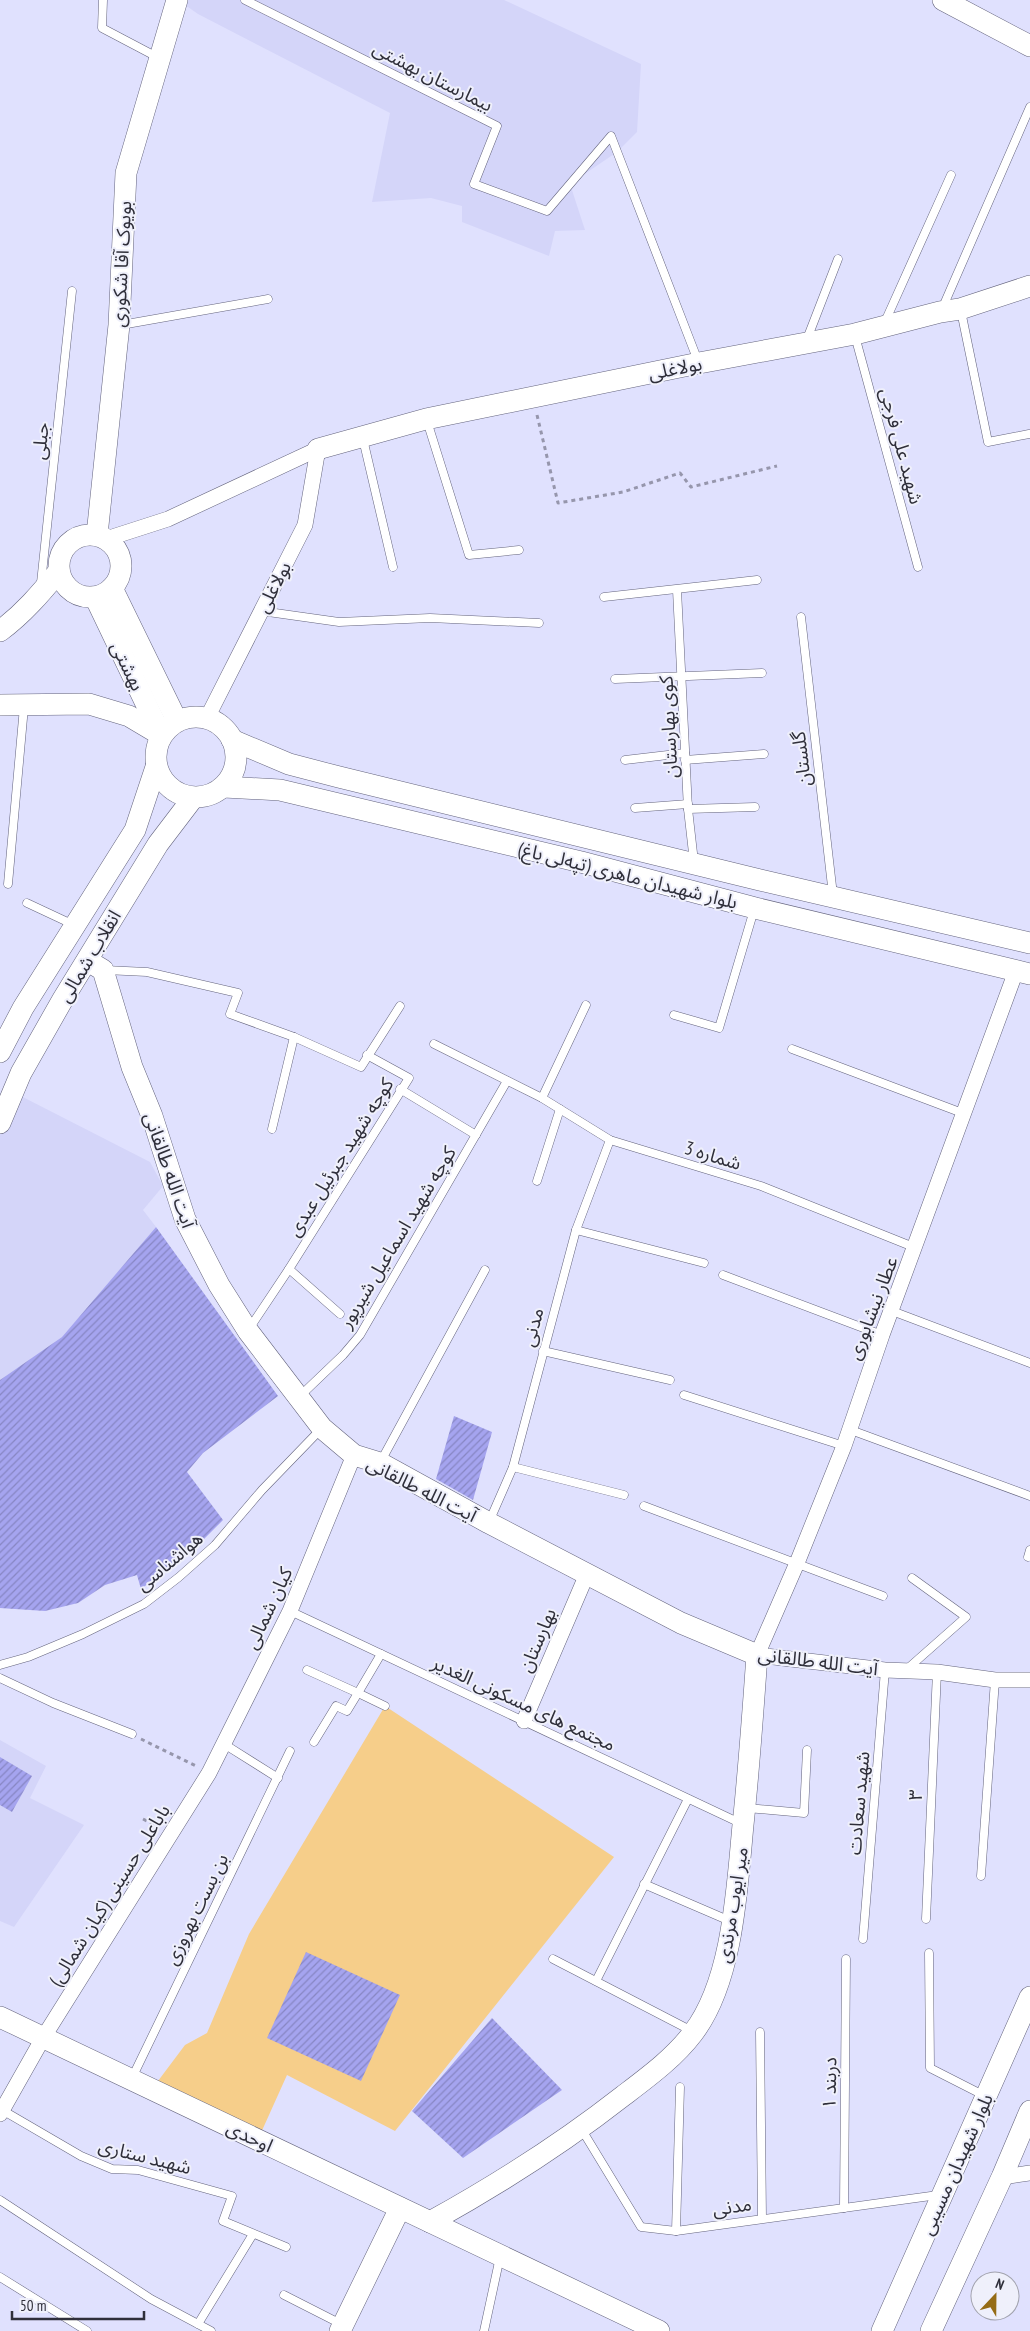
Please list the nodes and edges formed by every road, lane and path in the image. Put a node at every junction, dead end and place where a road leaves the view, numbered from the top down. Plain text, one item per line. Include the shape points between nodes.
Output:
1 (103, 0) edge
2 (177, 0) edge
3 (245, 0) edge
4 (943, 0) edge
5 (1030, 46) edge
6 (161, 59) junction
7 (1030, 107) edge
8 (951, 175) dead end
9 (838, 259) dead end
10 (1030, 286) edge
11 (72, 291) dead end
12 (268, 298) dead end
13 (950, 311) junction
14 (119, 325) junction
15 (882, 328) junction
16 (855, 334) junction
17 (805, 343) junction
18 (699, 363) junction
19 (533, 397) junction
20 (426, 419) junction
21 (1029, 434) dead end
22 (363, 437) junction
23 (318, 449) junction
24 (777, 466) dead end
25 (102, 537) junction
26 (519, 550) dead end
27 (394, 566) dead end
28 (918, 567) dead end
29 (59, 571) junction
30 (756, 580) dead end
31 (677, 590) junction
32 (104, 593) junction
33 (40, 595) junction
34 (604, 598) dead end
35 (261, 611) junction
36 (801, 617) dead end
37 (539, 623) dead end
38 (0, 631) edge
39 (762, 674) dead end
40 (681, 676) junction
41 (616, 679) dead end
42 (24, 704) junction
43 (0, 705) edge
44 (207, 718) junction
45 (177, 721) junction
46 (161, 735) junction
47 (232, 740) junction
48 (764, 754) dead end
49 (685, 756) junction
50 (625, 760) dead end
51 (156, 767) junction
52 (224, 787) junction
53 (193, 798) junction
54 (688, 807) junction
55 (755, 807) dead end
56 (635, 808) dead end
57 (694, 863) junction
58 (8, 884) dead end
59 (834, 897) junction
60 (27, 903) dead end
61 (755, 908) junction
62 (76, 926) junction
63 (1030, 943) edge
64 (95, 966) junction
65 (1023, 973) edge
66 (586, 1005) dead end
67 (400, 1006) dead end
68 (674, 1015) dead end
69 (294, 1037) junction
70 (434, 1044) dead end
71 (792, 1049) dead end
72 (0, 1052) edge
73 (367, 1055) junction
74 (507, 1081) junction
75 (400, 1089) junction
76 (542, 1098) junction
77 (560, 1110) junction
78 (965, 1114) junction
79 (0, 1123) edge
80 (272, 1129) dead end
81 (476, 1134) junction
82 (610, 1140) junction
83 (536, 1180) dead end
84 (576, 1230) junction
85 (916, 1248) junction
86 (704, 1263) dead end
87 (289, 1269) junction
88 (485, 1270) dead end
89 (722, 1275) dead end
90 (892, 1311) junction
91 (340, 1314) dead end
92 (248, 1331) junction
93 (882, 1335) junction
94 (543, 1352) junction
95 (1030, 1363) edge
96 (670, 1380) dead end
97 (684, 1395) dead end
98 (300, 1397) junction
99 (322, 1428) junction
100 (848, 1429) junction
101 (844, 1446) junction
102 (354, 1455) junction
103 (380, 1463) junction
104 (512, 1468) junction
105 (624, 1495) dead end
106 (1030, 1496) edge
107 (644, 1506) dead end
108 (489, 1523) junction
109 (797, 1564) junction
110 (587, 1574) junction
111 (912, 1578) dead end
112 (883, 1596) dead end
113 (290, 1611) junction
114 (381, 1654) junction
115 (757, 1655) junction
116 (0, 1665) edge
117 (308, 1670) dead end
118 (885, 1670) junction
119 (906, 1670) junction
120 (937, 1672) junction
121 (0, 1678) edge
122 (995, 1680) junction
123 (1030, 1680) edge
124 (358, 1693) junction
125 (385, 1706) dead end
126 (524, 1721) junction
127 (132, 1734) joint
128 (314, 1742) dead end
129 (224, 1744) junction
130 (807, 1750) dead end
131 (290, 1751) dead end
132 (209, 1773) junction
133 (278, 1778) junction
134 (688, 1799) junction
135 (744, 1816) junction
136 (981, 1876) dead end
137 (644, 1884) junction
138 (926, 1919) dead end
139 (732, 1922) junction
140 (863, 1939) dead end
141 (929, 1953) dead end
142 (553, 1959) dead end
143 (846, 1959) dead end
144 (596, 1981) junction
145 (1030, 1997) edge
146 (0, 2017) edge
147 (694, 2032) junction
148 (760, 2032) dead end
149 (43, 2038) junction
150 (131, 2080) junction
151 (680, 2087) dead end
152 (986, 2097) junction
153 (1030, 2111) edge
154 (1, 2112) edge
155 (581, 2128) junction
156 (1030, 2173) edge
157 (1002, 2177) junction
158 (942, 2195) junction
159 (0, 2200) edge
160 (400, 2208) junction
161 (844, 2208) junction
162 (762, 2218) junction
163 (430, 2222) junction
164 (676, 2231) junction
165 (253, 2234) junction
166 (286, 2247) dead end
167 (500, 2255) junction
168 (0, 2277) edge
169 (284, 2294) dead end
170 (198, 2324) junction
171 (341, 2328) edge
172 (87, 2331) edge
173 (211, 2331) edge
174 (484, 2331) edge
175 (659, 2331) edge
176 (882, 2331) edge
177 (931, 2331) edge

1 - 6 lane via 102,28
2 - 6 street, بویوک آقا شکوری
3 - 18 lane, بیمارستان بهشتی via 497,126 474,184 483,188 547,211 611,136
4 - 5 street
6 - 14 street, بویوک آقا شکوری via 126,173
7 - 13 lane
8 - 15 lane
9 - 17 lane
10 - 13 street, بولاغلی
11 - 33 lane, جبلی
12 - 14 lane
13 - 15 street, بولاغلی
13 - 21 lane via 988,442
14 - 25 street, بویوک آقا شکوری
15 - 16 street, بولاغلی
16 - 17 street, بولاغلی
16 - 28 lane, شهید علی فرجی
17 - 18 street, بولاغلی
18 - 19 street, بولاغلی
19 - 20 street, بولاغلی
19 - 24 path via 558,503 623,492 680,473 691,487
20 - 22 street, بولاغلی
20 - 26 lane via 469,555
22 - 23 street, بولاغلی
22 - 27 lane
23 - 25 street, بولاغلی via 168,519
23 - 35 street, بولاغلی via 305,525
25 - 29 street via 82,536 68,543 62,551
25 - 32 street via 119,553 122,562 121,572
29 - 32 street via 68,588 76,594
29 - 33 street
30 - 31 lane
31 - 34 lane
31 - 40 lane, کوی بهارستان
32 - 45 street, بهشتی
32 - 46 street, بهشتی
33 - 38 street
35 - 37 lane via 339,622 430,618
35 - 44 street, بولاغلی
36 - 59 lane, گلستان
39 - 40 lane
40 - 41 lane
40 - 49 lane, کوی بهارستان
42 - 43 street
42 - 46 street via 89,704 129,716
42 - 58 lane
44 - 45 street
44 - 47 street via 217,723
45 - 46 street
46 - 51 street via 155,751
47 - 52 street via 236,765
47 - 57 street, بلوار شهیدان ماهری (تپه‌لی باغ) via 289,764
48 - 49 lane
49 - 50 lane
49 - 54 lane, کوی بهارستان
51 - 53 street via 169,788
51 - 62 street, انقلاب شمالی via 135,830
52 - 53 street via 210,795
52 - 61 street, بلوار شهیدان ماهری (تپه‌لی باغ) via 280,790 581,862
53 - 64 street, انقلاب شمالی via 158,844 117,910
54 - 55 lane
54 - 56 lane
54 - 57 lane, کوی بهارستان
57 - 59 street, بلوار شهیدان ماهری (تپه‌لی باغ)
59 - 63 street, بلوار شهیدان ماهری (تپه‌لی باغ)
60 - 62 lane
61 - 65 street, بلوار شهیدان ماهری (تپه‌لی باغ)
61 - 68 lane via 720,1028
62 - 72 street, انقلاب شمالی via 23,1008
64 - 69 lane, کوچه شهید جبرئیل عبدی via 147,972 238,993 230,1014
64 - 79 street, انقلاب شمالی via 63,999 21,1073
64 - 92 street, آیت الله طالقانی via 152,1116 185,1219 219,1285
65 - 78 street, عطار نیشابوری
66 - 76 lane
67 - 73 lane
69 - 73 lane, کوچه شهید جبرئیل عبدی via 361,1067
69 - 80 lane
70 - 74 lane, شماره 3
71 - 78 lane
73 - 75 lane, کوچه شهید جبرئیل عبدی via 409,1078
74 - 76 lane, شماره 3
74 - 81 lane, کوچه شهید اسماعیل شیرپور
75 - 81 lane
75 - 87 lane, کوچه شهید جبرئیل عبدی
76 - 77 lane, شماره 3
77 - 82 lane, شماره 3
77 - 83 lane
78 - 85 street, عطار نیشابوری
81 - 98 lane, کوچه شهید اسماعیل شیرپور via 360,1335
82 - 84 lane, مدنی
82 - 85 lane, شماره 3 via 760,1186
84 - 86 lane
84 - 94 lane, مدنی
85 - 90 street, عطار نیشابوری
87 - 91 lane
87 - 92 lane, کوچه شهید جبرئیل عبدی
88 - 103 lane
89 - 93 lane
90 - 93 street, عطار نیشابوری
90 - 95 lane
92 - 98 street, آیت الله طالقانی
93 - 100 street, عطار نیشابوری
94 - 96 lane
94 - 104 lane, مدنی
97 - 101 lane
98 - 99 street, آیت الله طالقانی
99 - 102 street, آیت الله طالقانی
99 - 116 lane, هواشناسی via 215,1544 179,1578 144,1604 83,1634
100 - 101 street, عطار نیشابوری
100 - 106 lane
101 - 109 street, عطار نیشابوری
102 - 103 street, آیت الله طالقانی
102 - 113 street, کیان شمالی
103 - 108 street, آیت الله طالقانی
104 - 105 lane
104 - 108 lane, مدنی
107 - 109 lane
108 - 110 street, آیت الله طالقانی
109 - 112 lane
109 - 115 street, عطار نیشابوری
110 - 115 street, آیت الله طالقانی via 681,1623
110 - 126 street, بهارستان
111 - 119 lane via 966,1617
113 - 114 lane, مجتمع های مسکونی الغدیر
113 - 129 street, کیان شمالی
114 - 124 lane
114 - 126 lane, مجتمع های مسکونی الغدیر
115 - 118 street, آیت الله طالقانی
115 - 135 street, میر ایوب مرندی
117 - 124 lane
118 - 119 street, آیت الله طالقانی
118 - 140 lane, شهید سعادت
119 - 120 street, آیت الله طالقانی
120 - 122 street, آیت الله طالقانی
120 - 138 lane, ۳
121 - 127 lane
122 - 123 street, آیت الله طالقانی
122 - 136 lane
124 - 125 lane
124 - 128 lane via 347,1711 336,1706
126 - 134 lane, مجتمع های مسکونی الغدیر
127 - 132 path
129 - 132 street, کیان شمالی
129 - 133 lane
130 - 135 lane via 804,1813
131 - 133 lane, بن بست بهروزی
132 - 149 street, باباعلی حسینی (کیان شمالی)
133 - 150 lane, بن بست بهروزی
134 - 135 lane, مجتمع های مسکونی الغدیر
134 - 137 lane
135 - 139 street, میر ایوب مرندی
137 - 139 lane
137 - 144 lane
139 - 147 street, میر ایوب مرندی via 728,1951 716,1991
141 - 152 lane via 930,2068
142 - 144 lane
143 - 161 lane, دربند ۱
144 - 147 lane
145 - 152 street, بلوار شهیدان مسیبی
146 - 149 street, اوحدی
147 - 155 street, میر ایوب مرندی via 663,2065
148 - 162 lane
149 - 150 street, اوحدی
149 - 154 street, باباعلی حسینی (کیان شمالی)
150 - 160 street, اوحدی
151 - 164 lane
152 - 158 street, بلوار شهیدان مسیبی
153 - 157 street
154 - 165 lane, شهید ستاری via 81,2156 112,2169 138,2170 232,2196 223,2221
155 - 163 street, میر ایوب مرندی via 464,2204
155 - 164 lane, مدنی via 641,2227
156 - 157 street
157 - 177 street
158 - 161 lane, مدنی
158 - 176 street, بلوار شهیدان مسیبی
159 - 170 lane via 150,2300
160 - 163 street, اوحدی
160 - 171 street
161 - 162 lane, مدنی
162 - 164 lane, مدنی
163 - 167 street, اوحدی
165 - 166 lane
165 - 170 lane
167 - 174 lane
167 - 175 street, اوحدی
168 - 172 lane
169 - 171 lane
170 - 173 lane

